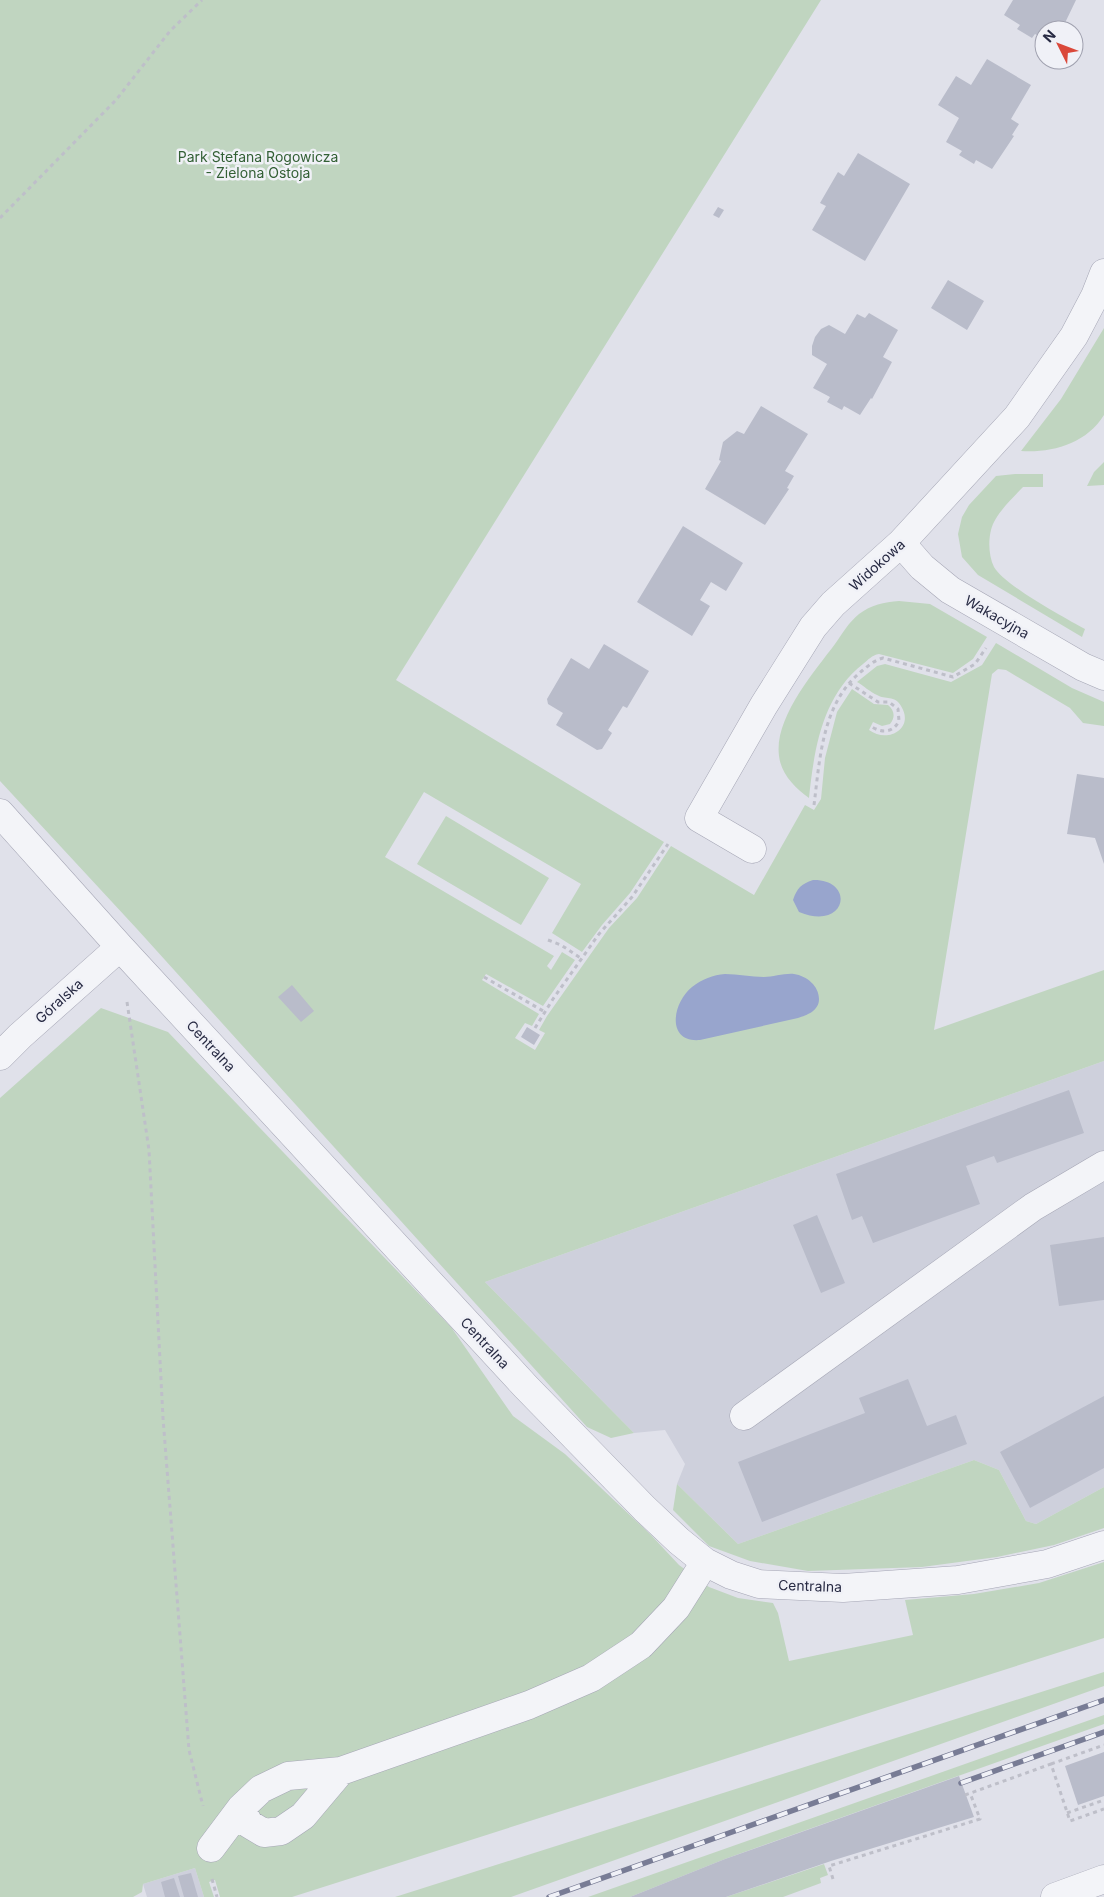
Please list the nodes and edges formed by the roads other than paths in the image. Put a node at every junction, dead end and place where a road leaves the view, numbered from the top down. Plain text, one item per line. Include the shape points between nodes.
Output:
1 (1104, 273) edge
2 (901, 544) junction
3 (1104, 676) edge
4 (0, 813) edge
5 (752, 849) dead end
6 (120, 947) junction
7 (0, 1056) edge
8 (1104, 1165) edge
9 (744, 1416) dead end
10 (1104, 1545) edge
11 (705, 1562) junction
12 (341, 1771) junction
13 (241, 1808) junction
14 (210, 1848) road end
15 (1104, 1879) edge
16 (1055, 1897) edge

1 - 2 street, Widokowa via 1074,336 1017,417
2 - 3 street, Wakacyjna via 950,590
2 - 5 street, Widokowa via 833,604 813,628 699,818
4 - 6 street, Centralna
6 - 7 street, Góralska
6 - 11 street, Centralna via 526,1387 645,1509
8 - 9 street via 1033,1207
10 - 11 street, Centralna via 1047,1564 958,1580 843,1588 760,1584 731,1576
11 - 12 street via 676,1608 641,1645 590,1678 529,1705
12 - 13 street via 288,1776 261,1789
12 - 13 street via 304,1816 281,1831 264,1833 249,1824
13 - 14 street
15 - 16 street

